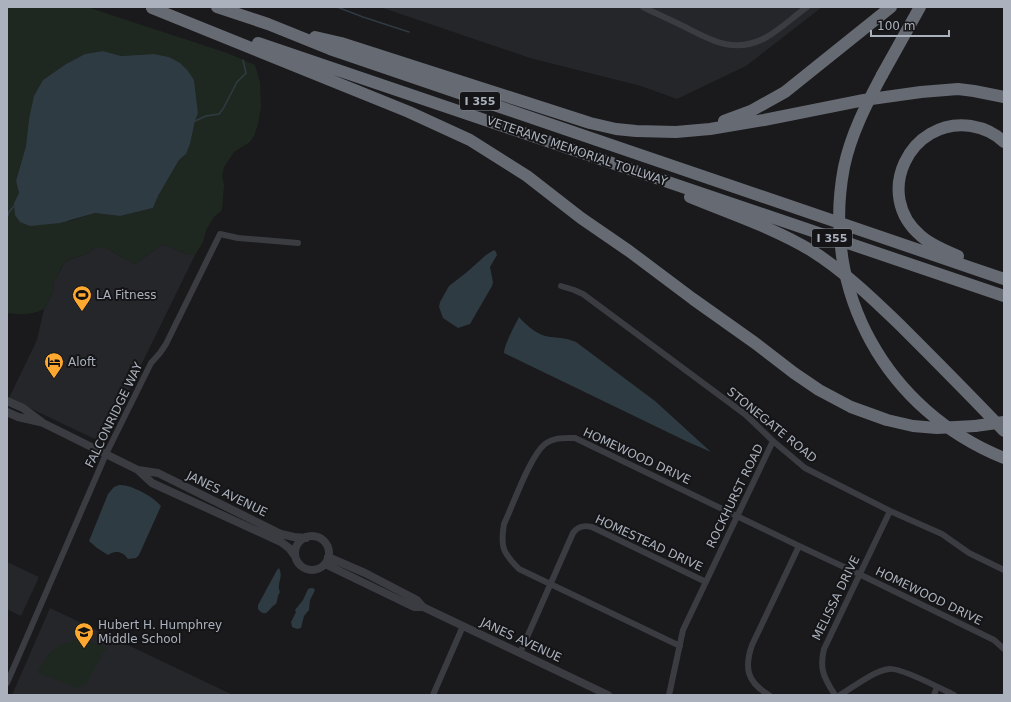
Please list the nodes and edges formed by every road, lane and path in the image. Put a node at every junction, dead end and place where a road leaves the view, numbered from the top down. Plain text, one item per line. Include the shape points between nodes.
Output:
1 (151, 7) edge
2 (217, 7) edge
3 (643, 7) edge
4 (807, 7) edge
5 (891, 7) edge
6 (920, 7) edge
7 (268, 24) junction
8 (1004, 97) edge
9 (676, 132) junction
10 (1004, 142) edge
11 (660, 179) junction
12 (298, 243) dead end
13 (1004, 275) edge
14 (1004, 279) edge
15 (561, 286) dead end
16 (1004, 296) edge
17 (945, 369) junction
18 (7, 401) edge
19 (7, 412) edge
20 (1004, 421) edge
21 (44, 423) junction
22 (1004, 431) edge
23 (773, 441) junction
24 (106, 454) junction
25 (1004, 458) edge
26 (138, 470) junction
27 (890, 511) junction
28 (737, 516) junction
29 (306, 538) junction
30 (799, 546) junction
31 (295, 556) junction
32 (327, 561) junction
33 (1004, 570) edge
34 (859, 574) junction
35 (706, 582) junction
36 (551, 584) junction
37 (463, 626) junction
38 (680, 646) junction
39 (1004, 649) edge
40 (520, 653) junction
41 (7, 683) edge
42 (937, 687) junction
43 (433, 695) edge
44 (608, 695) edge
45 (669, 695) edge
46 (769, 695) edge
47 (835, 695) edge
48 (840, 695) edge
49 (934, 695) edge
50 (954, 695) edge

1 - 11 highway, VETERANS MEMORIAL TOLLWAY / I 355
1 - 20 highway, bridge via 409,112 470,140 527,176 794,373 851,407 913,426 975,426
2 - 7 highway, VETERANS MEMORIAL TOLLWAY / I 355
3 - 4 street via 708,39 721,44 736,45 754,43 765,38
5 - 9 highway via 774,99 733,118
6 - 25 highway, bridge via 865,108 847,155 840,200 842,258 858,316 873,345 904,388 923,407 959,435
7 - 9 highway via 341,44 590,123 616,129
7 - 14 highway, VETERANS MEMORIAL TOLLWAY / I 355 via 330,50
8 - 9 highway via 958,89 921,92 864,100 741,124
10 - 13 highway via 986,130 969,126 952,126 930,134 906,157 898,190 905,216 920,236 953,254
11 - 16 highway, VETERANS MEMORIAL TOLLWAY / I 355
11 - 17 highway via 679,193 782,235 814,252 833,265 881,307
12 - 24 street, FALCONRIDGE WAY via 220,234 166,344 151,363
15 - 23 street, STONEGATE ROAD via 583,294 746,415
17 - 20 highway
17 - 22 highway
18 - 21 street, JANES AVENUE via 23,408
19 - 21 street, JANES AVENUE
21 - 24 street, JANES AVENUE
23 - 27 street, STONEGATE ROAD via 805,468
23 - 28 street, ROCKHURST ROAD
24 - 26 street, JANES AVENUE
24 - 41 street, FALCONRIDGE WAY
26 - 29 street, JANES AVENUE via 158,472 281,534
26 - 31 street, JANES AVENUE via 152,483 281,542
27 - 33 street, STONEGATE ROAD via 942,534 969,553
27 - 34 street, MELISSA DRIVE
28 - 30 street, HOMEWOOD DRIVE
28 - 35 street, ROCKHURST ROAD
28 - 36 street, HOMEWOOD DRIVE via 575,438 557,438 546,443 535,455 504,524 502,536 507,557 519,569
29 - 31 street via 298,545
29 - 32 street, JANES AVENUE via 318,537 327,545
30 - 34 street, HOMEWOOD DRIVE
30 - 46 street via 747,658 748,672 752,680 758,688
31 - 32 street, JANES AVENUE via 300,565 309,570 320,568
32 - 37 street, JANES AVENUE via 414,607 423,607
34 - 39 street, HOMEWOOD DRIVE via 994,640
34 - 47 street, MELISSA DRIVE via 822,654 823,674
35 - 36 street, HOMESTEAD DRIVE via 586,526 578,527 573,533
35 - 38 street, ROCKHURST ROAD via 683,630
36 - 38 street, HOMEWOOD DRIVE
36 - 40 street, HOMESTEAD DRIVE
37 - 40 street, JANES AVENUE
37 - 43 street
38 - 45 street, ROCKHURST ROAD
40 - 44 street, JANES AVENUE
42 - 48 street via 890,668 880,671
42 - 49 street
42 - 50 street

